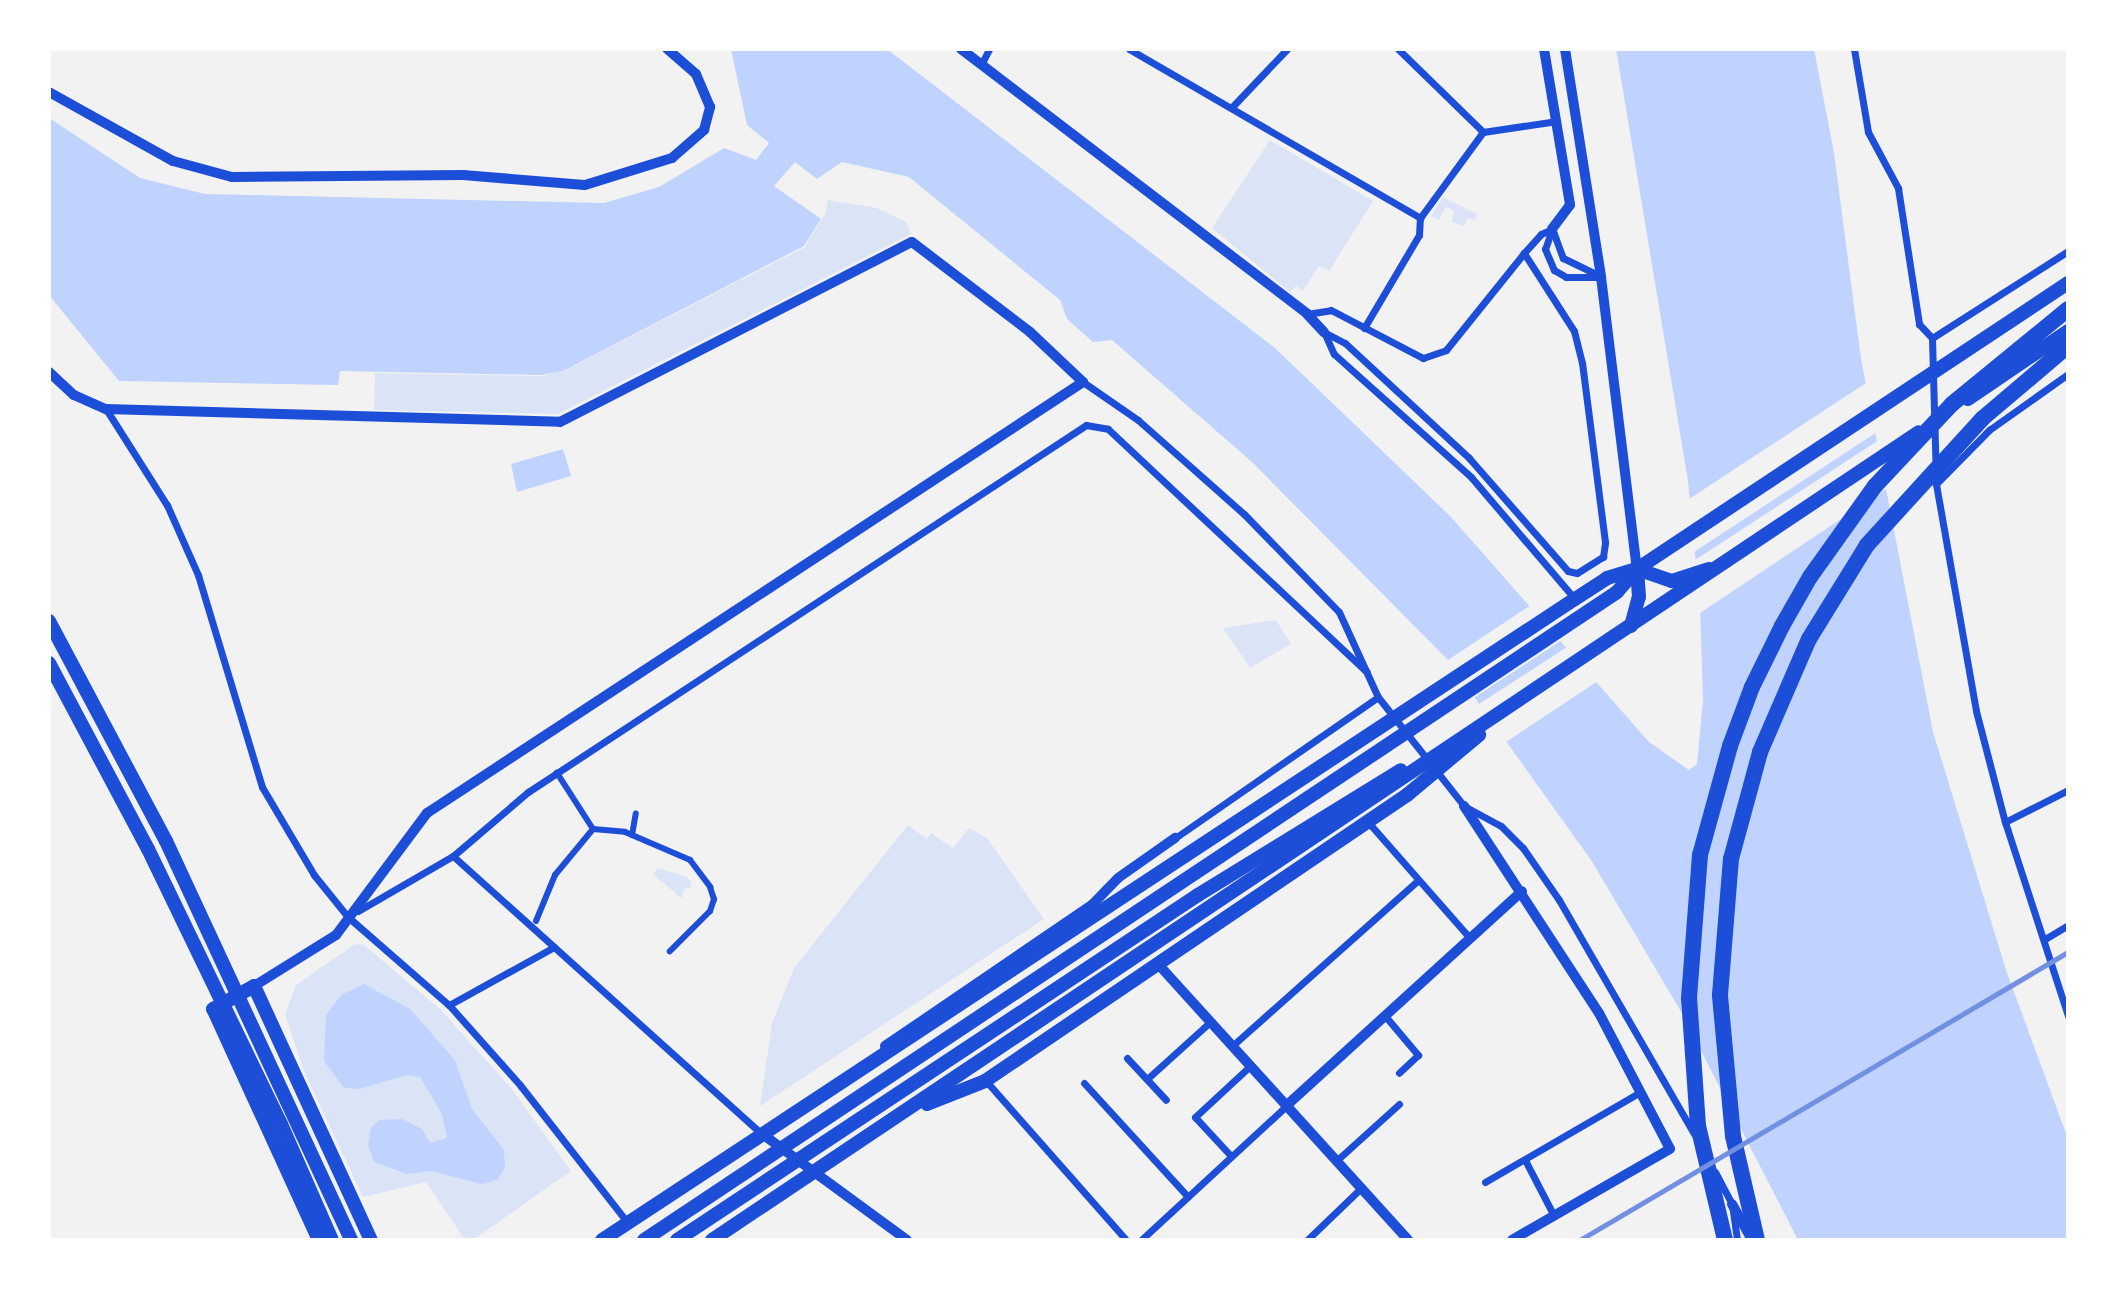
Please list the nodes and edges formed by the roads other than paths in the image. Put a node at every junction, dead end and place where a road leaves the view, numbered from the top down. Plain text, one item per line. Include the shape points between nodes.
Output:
1 (667, 49) edge
2 (961, 49) edge
3 (989, 49) edge
4 (1129, 49) edge
5 (1287, 49) edge
6 (1398, 49) edge
7 (1544, 49) edge
8 (1565, 49) edge
9 (1854, 49) edge
10 (981, 65) junction
11 (50, 94) edge
12 (1232, 107) junction
13 (1557, 121) junction
14 (1483, 132) junction
15 (1420, 218) junction
16 (1552, 229) junction
17 (2068, 251) edge
18 (1524, 253) junction
19 (1561, 275) junction
20 (1601, 277) junction
21 (2068, 283) edge
22 (1553, 293) junction
23 (2068, 309) edge
24 (1307, 314) junction
25 (1364, 328) junction
26 (2068, 331) edge
27 (1324, 332) junction
28 (1933, 338) junction
29 (2068, 341) edge
30 (2068, 346) edge
31 (2015, 367) junction
32 (49, 372) edge
33 (2068, 373) edge
34 (1083, 382) junction
35 (106, 409) junction
36 (1936, 484) junction
37 (1725, 564) junction
38 (1637, 569) junction
39 (1575, 599) junction
40 (49, 621) edge
41 (1630, 628) junction
42 (49, 663) edge
43 (1367, 672) junction
44 (1378, 697) junction
45 (1501, 715) junction
46 (1446, 748) junction
47 (557, 773) junction
48 (2068, 790) edge
49 (1464, 806) junction
50 (636, 813) dead end
51 (1368, 822) junction
52 (2005, 822) junction
53 (593, 829) junction
54 (632, 835) junction
55 (1175, 838) joint
56 (453, 856) junction
57 (1418, 880) junction
58 (1522, 891) junction
59 (348, 917) junction
60 (536, 921) dead end
61 (2068, 925) edge
62 (1470, 938) junction
63 (2045, 939) junction
64 (554, 947) junction
65 (670, 951) dead end
66 (1158, 964) junction
67 (254, 986) junction
68 (2065, 996) edge
69 (449, 1005) junction
70 (2068, 1016) edge
71 (1386, 1017) junction
72 (1210, 1022) junction
73 (1232, 1046) junction
74 (1127, 1058) dead end
75 (1250, 1066) junction
76 (1399, 1073) dead end
77 (1147, 1079) junction
78 (985, 1081) junction
79 (844, 1083) junction
80 (1084, 1083) dead end
81 (1640, 1093) junction
82 (1166, 1100) dead end
83 (1399, 1104) dead end
84 (1286, 1106) junction
85 (900, 1115) junction
86 (765, 1136) junction
87 (1231, 1156) junction
88 (1525, 1160) junction
89 (1336, 1161) junction
90 (816, 1171) junction
91 (1485, 1182) dead end
92 (1361, 1188) junction
93 (1188, 1197) junction
94 (1732, 1203) junction
95 (1554, 1216) junction
96 (628, 1223) junction
97 (319, 1240) edge
98 (331, 1240) edge
99 (351, 1240) edge
100 (371, 1240) edge
101 (602, 1240) edge
102 (644, 1240) edge
103 (677, 1240) edge
104 (712, 1240) edge
105 (907, 1240) edge
106 (1126, 1240) edge
107 (1141, 1240) edge
108 (1307, 1240) edge
109 (1408, 1240) edge
110 (1513, 1240) edge
111 (1725, 1240) edge
112 (1737, 1240) edge
113 (1752, 1240) edge
114 (1757, 1240) edge

1 - 11 street via 695,74 710,107 704,130 672,158 586,185 463,175 232,177 173,161
2 - 10 street
3 - 10 street
4 - 12 street
5 - 12 street
6 - 14 street
7 - 13 street
8 - 20 street
9 - 28 street via 1868,132 1898,188 1919,324
10 - 24 street
12 - 15 street
13 - 14 street
13 - 16 street via 1570,205
14 - 15 street
15 - 25 street via 1419,235
16 - 18 street
16 - 19 street via 1546,254
16 - 20 street via 1563,258
17 - 28 street
18 - 22 street
18 - 25 street via 1446,350 1423,358
19 - 20 street
19 - 22 street via 1554,280
20 - 38 street
21 - 38 main road
22 - 27 street via 1574,331 1582,363 1605,542 1602,557 1577,573 1568,571 1469,458 1345,342
23 - 111 highway via 1952,404 1875,486 1810,577 1752,687 1739,722 1700,855 1690,965 1698,1126
24 - 25 street via 1331,310
24 - 27 street
26 - 31 main road
27 - 39 street via 1334,354 1471,477
28 - 36 street
29 - 31 main road
30 - 114 highway via 1983,418 1867,545 1809,639 1760,752 1731,859 1720,995 1733,1136
31 - 37 main road
32 - 35 street via 75,395
33 - 36 street via 1989,430
34 - 35 street via 1030,332 912,242 560,422
34 - 43 street via 1138,420 1244,514 1339,612
34 - 59 street via 427,813
35 - 59 street via 167,505 198,575 262,787 314,875
36 - 52 street via 1976,711
37 - 38 main road via 1672,581
37 - 41 main road
38 - 39 main road via 1607,578
38 - 41 main road via 1639,597
38 - 102 main road via 1617,592
39 - 79 main road
40 - 99 main road via 166,841
41 - 45 main road
42 - 98 main road via 148,849 281,1124
43 - 44 street
43 - 47 street via 1108,429 1086,425
44 - 49 street
44 - 55 street
45 - 46 main road
45 - 51 main road via 1426,781
46 - 85 main road
46 - 103 main road via 1384,779 1198,895
47 - 53 street
47 - 56 street
48 - 52 street
49 - 58 street
49 - 94 street via 1500,826 1524,848 1559,900
50 - 54 street
51 - 57 street
51 - 66 main road
52 - 63 street
53 - 54 street
53 - 60 street via 555,875
54 - 65 street via 690,860 714,899 710,911
55 - 79 street via 1118,878 1092,905 881,1048
56 - 59 street
56 - 64 street
57 - 62 street
57 - 73 street
58 - 62 street
58 - 81 street via 1599,1013
59 - 67 street via 335,934
59 - 69 street
61 - 63 street
62 - 71 street
63 - 68 street
64 - 69 street
64 - 86 street
66 - 72 street
66 - 78 main road
67 - 97 main road via 213,1009
67 - 100 main road
68 - 70 street
69 - 96 street via 520,1084
71 - 76 street via 1418,1055
71 - 84 street
72 - 73 street
72 - 77 street
73 - 75 street
74 - 77 street
75 - 84 street
75 - 87 street via 1195,1117
77 - 82 street
78 - 85 main road
78 - 106 street
79 - 86 main road
80 - 93 street
81 - 88 street
81 - 95 street via 1670,1149
83 - 89 street
84 - 87 street
84 - 89 street
85 - 90 main road
86 - 90 street
86 - 96 main road
87 - 93 street
88 - 91 street
88 - 95 street
89 - 92 street
90 - 104 main road
90 - 105 street
92 - 108 street
92 - 109 street
93 - 107 street
94 - 112 street
94 - 113 street
95 - 110 street
96 - 101 main road

